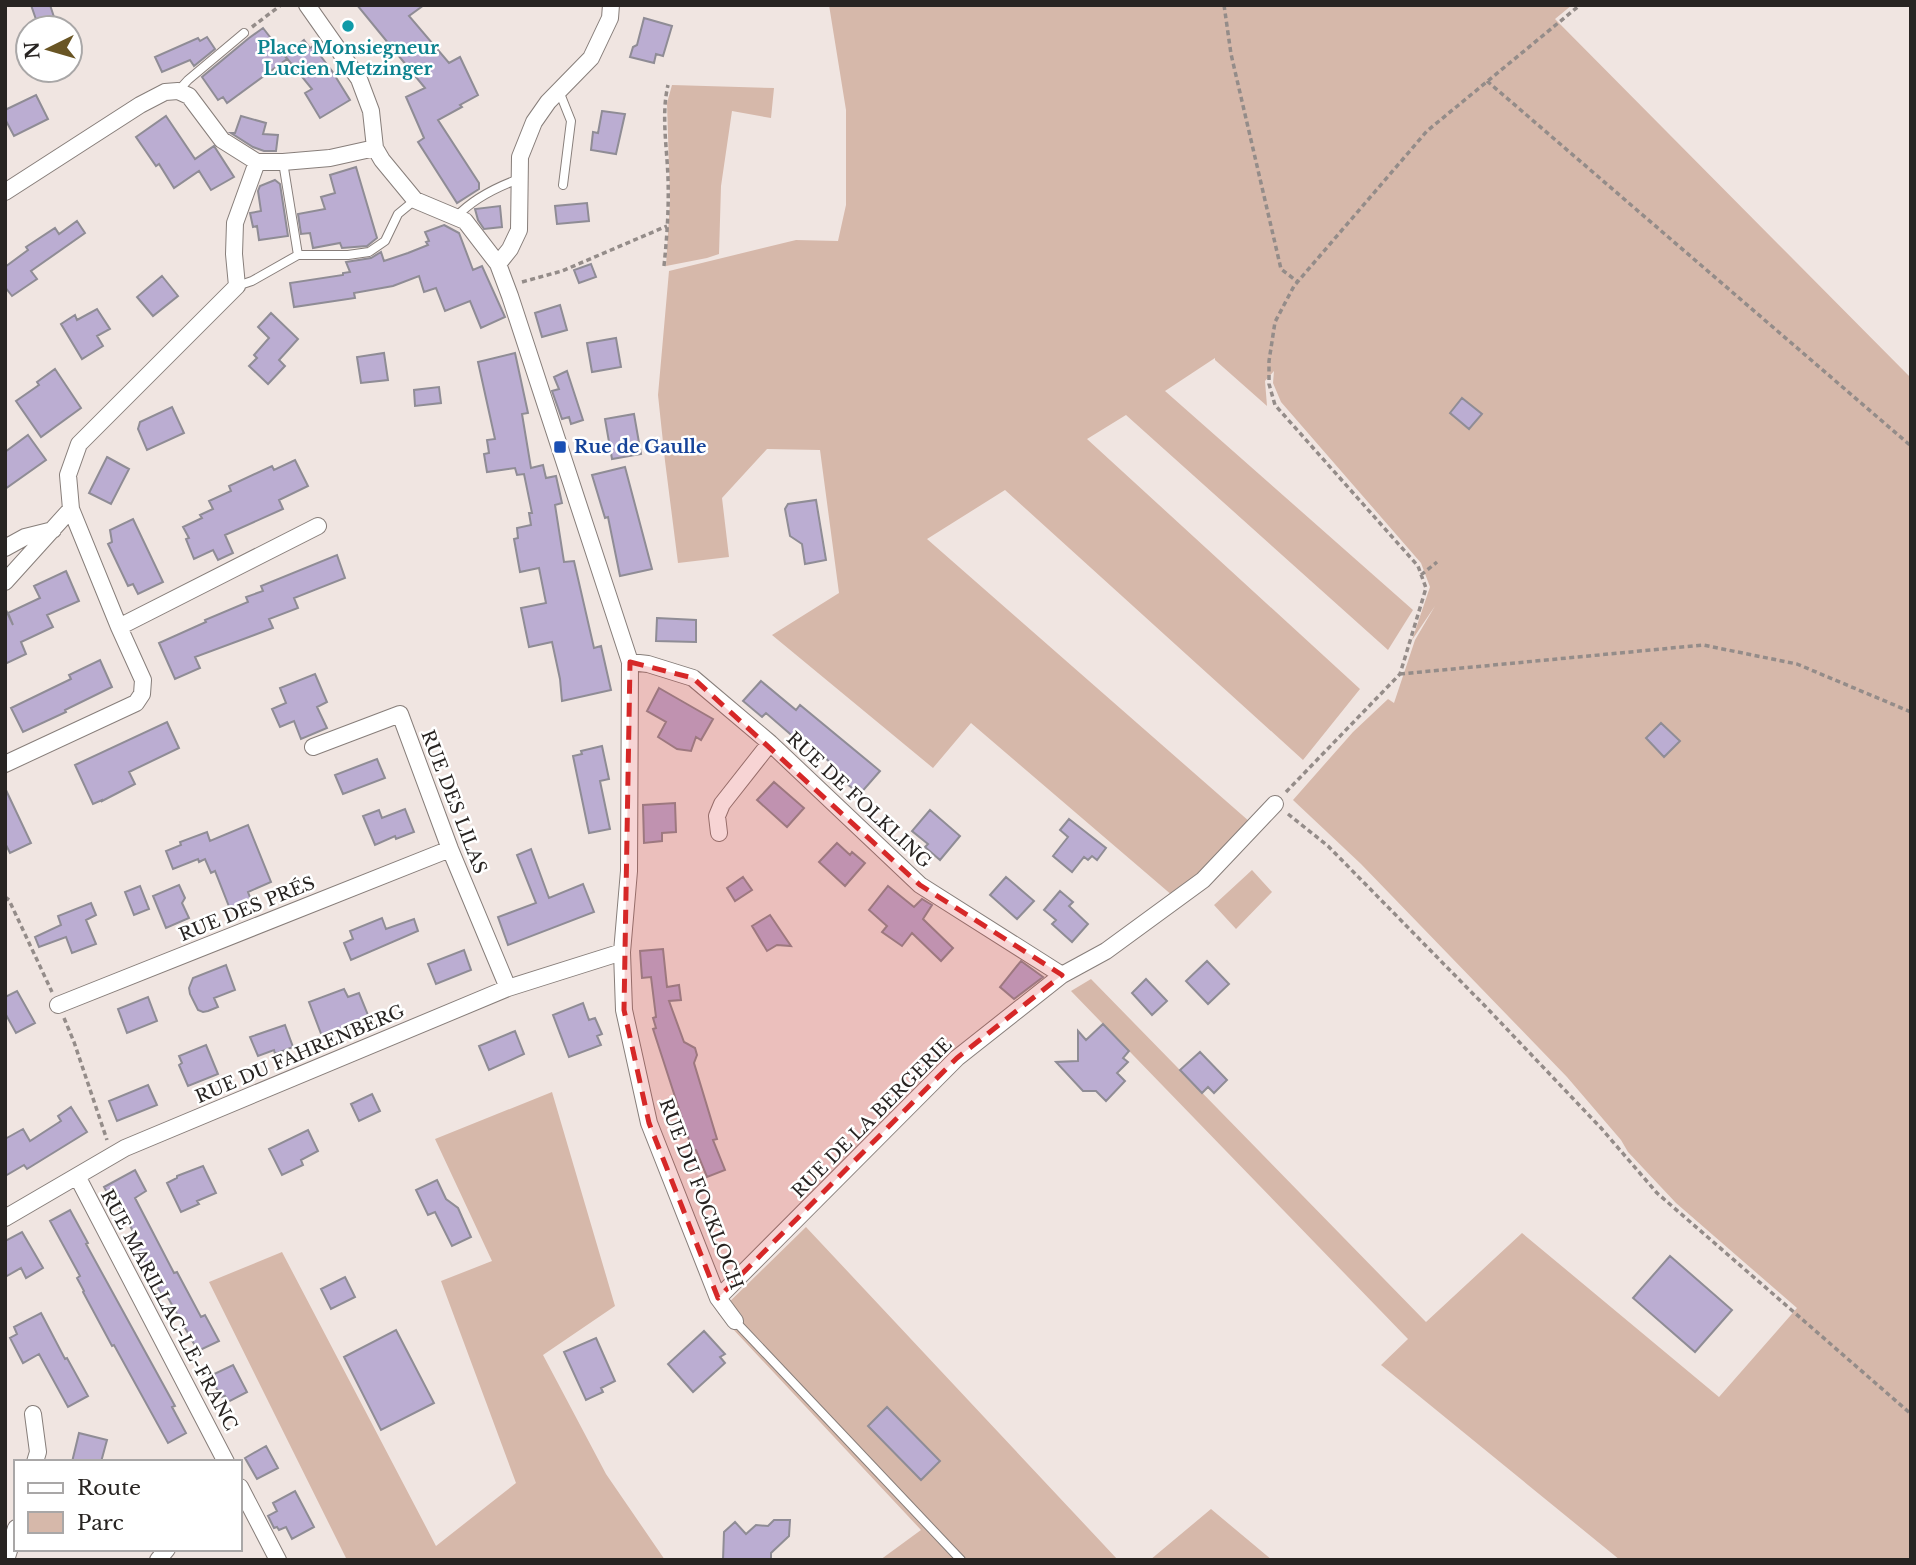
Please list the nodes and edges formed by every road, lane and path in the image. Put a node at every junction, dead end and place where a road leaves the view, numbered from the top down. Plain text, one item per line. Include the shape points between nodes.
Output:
1 (281, 5) edge
2 (307, 5) edge
3 (611, 5) edge
4 (1224, 5) edge
5 (1580, 5) edge
6 (244, 33) joint
7 (1487, 81) junction
8 (668, 85) dead end
9 (559, 90) junction
10 (178, 91) junction
11 (374, 148) junction
12 (257, 162) junction
13 (283, 162) junction
14 (519, 179) junction
15 (563, 185) dead end
16 (5, 192) edge
17 (415, 200) junction
18 (456, 217) junction
19 (667, 226) junction
20 (298, 255) junction
21 (498, 264) junction
22 (664, 266) dead end
23 (524, 282) dead end
24 (1298, 282) junction
25 (237, 286) junction
26 (1911, 446) edge
27 (71, 509) junction
28 (318, 526) dead end
29 (54, 530) junction
30 (5, 548) edge
31 (1437, 562) dead end
32 (1421, 575) junction
33 (5, 582) edge
34 (119, 626) junction
35 (629, 662) junction
36 (1400, 674) junction
37 (1911, 712) edge
38 (770, 743) junction
39 (313, 747) dead end
40 (5, 764) edge
41 (1275, 804) junction
42 (719, 833) dead end
43 (450, 849) junction
44 (5, 897) edge
45 (622, 952) junction
46 (1062, 975) junction
47 (508, 988) junction
48 (58, 1005) junction
49 (112, 1155) junction
50 (77, 1176) junction
51 (5, 1218) edge
52 (718, 1298) junction
53 (735, 1321) joint
54 (33, 1414) dead end
55 (1911, 1414) edge
56 (36, 1460) edge
57 (225, 1460) edge
58 (242, 1496) edge
59 (14, 1534) edge
60 (6, 1560) edge
61 (278, 1560) edge
62 (961, 1560) edge

1 - 6 path
2 - 11 street via 330,26 359,79 371,111
3 - 9 street via 610,18 591,58
4 - 24 path via 1281,269
5 - 7 path
6 - 10 lane
7 - 24 path via 1427,131
7 - 26 path
8 - 19 path via 664,103
9 - 14 street via 534,122 520,157
9 - 15 lane via 571,121
10 - 12 street via 190,96 222,140
10 - 16 street via 165,92 140,105
11 - 13 street
11 - 17 street
12 - 13 street
12 - 25 street via 235,223
13 - 20 lane
14 - 18 lane
14 - 21 street via 519,230
17 - 18 street
17 - 20 lane via 398,214 386,241 369,252
18 - 21 street, RUE DU FOCKLOCH via 465,221
19 - 22 path
19 - 23 path via 562,271
20 - 25 lane
21 - 35 street, RUE DU FOCKLOCH
24 - 32 path via 1275,322 1269,384 1275,405 1418,566
25 - 27 street via 79,444 68,475
27 - 29 street
27 - 34 street
28 - 34 street
29 - 30 street
29 - 33 street
31 - 32 path
32 - 36 path via 1426,589
34 - 40 street via 143,680 136,703
35 - 38 street, RUE DE FOLKLING via 693,678
35 - 45 street, RUE DU FOCKLOCH via 629,871
36 - 37 path via 1703,645 1797,664
36 - 41 path
38 - 42 street via 722,804
38 - 46 street, RUE DE FOLKLING via 920,885
39 - 43 street, RUE DES LILAS via 400,714
41 - 46 street, RUE DE LA BERGERIE via 1203,880 1106,951
41 - 55 path via 1356,874 1565,1090 1657,1193
43 - 47 street, RUE DES LILAS
43 - 48 street, RUE DES PRÉS
44 - 48 path
45 - 47 street, RUE DU FAHRENBERG
45 - 52 street, RUE DU FOCKLOCH via 624,1010 649,1123
46 - 52 street, RUE DE LA BERGERIE via 957,1058
47 - 49 street, RUE DU FAHRENBERG
48 - 49 path
49 - 50 street, RUE DU FAHRENBERG
50 - 51 street, RUE DU FAHRENBERG
50 - 57 street, RUE MARILLAC-LE-FRANC
52 - 53 street, RUE DU FOCKLOCH
53 - 62 lane
54 - 56 street
58 - 61 street
59 - 60 street

